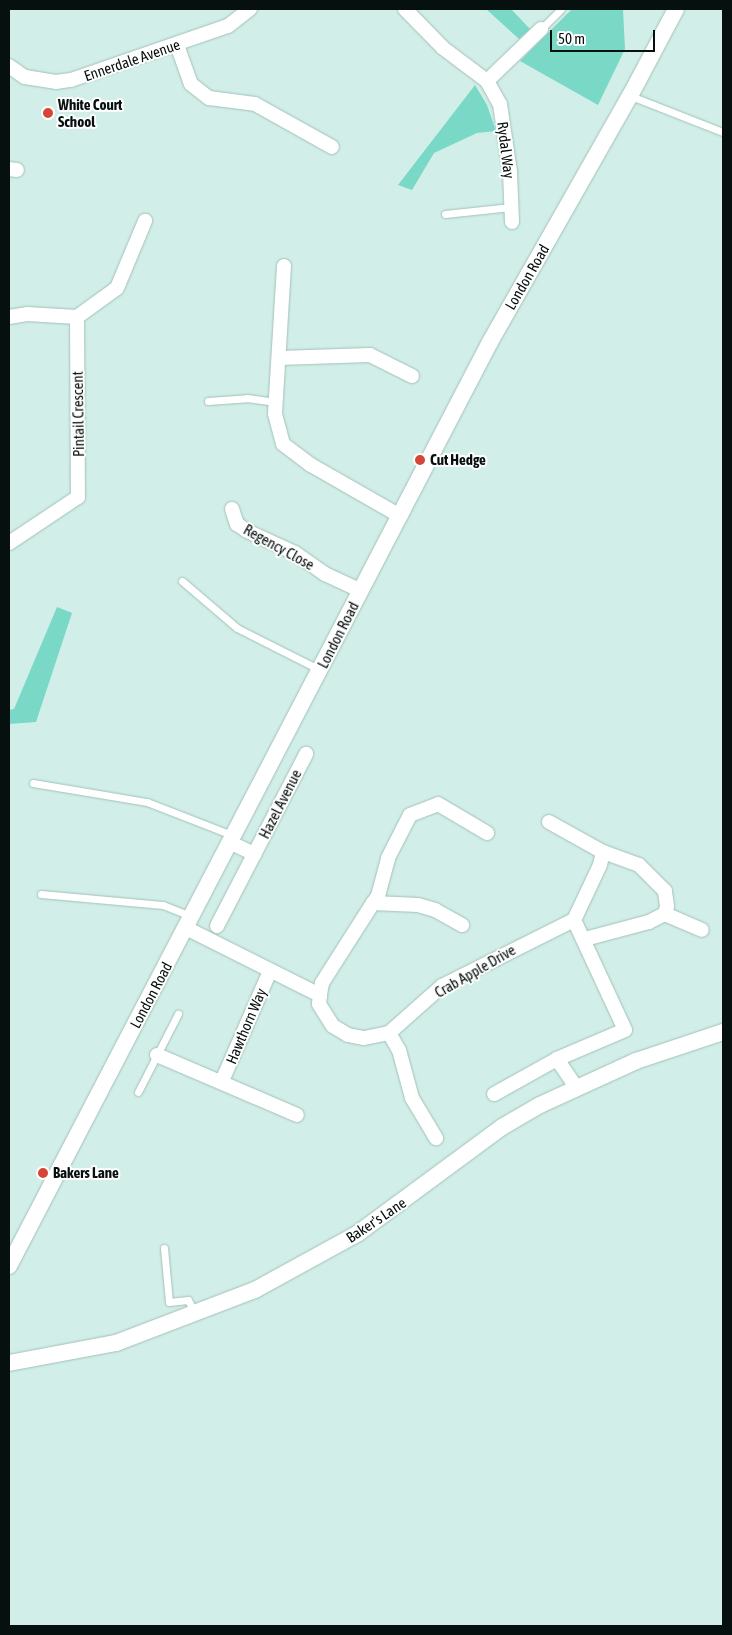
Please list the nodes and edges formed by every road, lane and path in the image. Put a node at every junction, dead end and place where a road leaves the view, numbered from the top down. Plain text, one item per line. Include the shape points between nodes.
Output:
1 (250, 9) edge
2 (405, 9) edge
3 (561, 9) edge
4 (676, 9) edge
5 (541, 29) joint
6 (177, 45) junction
7 (9, 66) edge
8 (487, 81) junction
9 (630, 96) junction
10 (723, 132) edge
11 (332, 147) dead end
12 (511, 207) junction
13 (445, 214) dead end
14 (145, 221) dead end
15 (512, 222) dead end
16 (284, 266) dead end
17 (9, 317) edge
18 (77, 317) junction
19 (278, 358) junction
20 (412, 376) dead end
21 (208, 401) dead end
22 (276, 402) junction
23 (232, 508) dead end
24 (400, 516) junction
25 (9, 543) edge
26 (182, 581) dead end
27 (361, 591) junction
28 (320, 670) junction
29 (306, 754) dead end
30 (33, 783) dead end
31 (550, 822) dead end
32 (487, 834) dead end
33 (233, 839) junction
34 (603, 852) junction
35 (255, 854) junction
36 (41, 894) dead end
37 (373, 902) junction
38 (665, 914) junction
39 (574, 920) junction
40 (190, 923) junction
41 (462, 925) dead end
42 (218, 926) dead end
43 (702, 930) dead end
44 (585, 939) junction
45 (270, 971) junction
46 (320, 995) junction
47 (178, 1014) dead end
48 (723, 1032) edge
49 (389, 1033) junction
50 (157, 1055) junction
51 (557, 1059) junction
52 (222, 1081) junction
53 (576, 1087) junction
54 (138, 1092) dead end
55 (494, 1094) dead end
56 (297, 1115) dead end
57 (436, 1138) dead end
58 (164, 1248) dead end
59 (9, 1266) edge
60 (196, 1315) junction
61 (9, 1363) edge

1 - 6 street, Ennerdale Avenue via 228,26
2 - 8 street, Rydal Way via 444,48
3 - 5 lane
4 - 9 street, London Road
5 - 8 street
6 - 7 street, Ennerdale Avenue via 79,78 56,82 24,77
6 - 11 street via 191,84 209,98 256,104
8 - 12 street, Rydal Way via 500,104 510,172
9 - 10 lane
9 - 24 street, London Road via 490,342
12 - 13 lane
12 - 15 street, Rydal Way
14 - 18 street via 117,288
16 - 19 street
17 - 18 street via 27,314
18 - 25 street, Pintail Crescent via 78,497
19 - 20 street via 370,355
19 - 22 street
21 - 22 lane via 247,398
22 - 24 street via 283,444 311,466
23 - 27 street, Regency Close via 237,524 247,531
24 - 27 street, London Road
26 - 28 lane via 237,628
27 - 28 street, London Road
28 - 33 street, London Road
29 - 35 street, Hazel Avenue
30 - 33 lane via 147,802
31 - 34 street
32 - 37 street via 438,804 410,815 397,838
33 - 35 street, Hazel Avenue
33 - 40 street, London Road
34 - 38 street via 639,865 659,884 665,891 668,906
34 - 39 street
35 - 42 street, Hazel Avenue
36 - 40 lane via 163,905
37 - 41 street via 418,905
37 - 46 street via 322,983
38 - 43 street
38 - 44 street via 608,935
39 - 44 street
39 - 49 street, Crab Apple Drive via 442,986
40 - 45 street
40 - 59 street, London Road
44 - 51 street via 625,1030
45 - 46 street
45 - 52 street, Hawthorn Way
46 - 49 street via 319,1004 333,1026 348,1035 364,1038
47 - 50 lane
48 - 53 street, Baker's Lane via 636,1061
49 - 57 street via 399,1050 412,1098
50 - 52 street, Hawthorn Way
50 - 54 lane
51 - 53 street
51 - 55 street
52 - 56 street, Hawthorn Way
53 - 60 street, Baker's Lane via 502,1127 357,1234 256,1290
58 - 60 lane via 170,1302 188,1300
60 - 61 street, Baker's Lane via 107,1345

